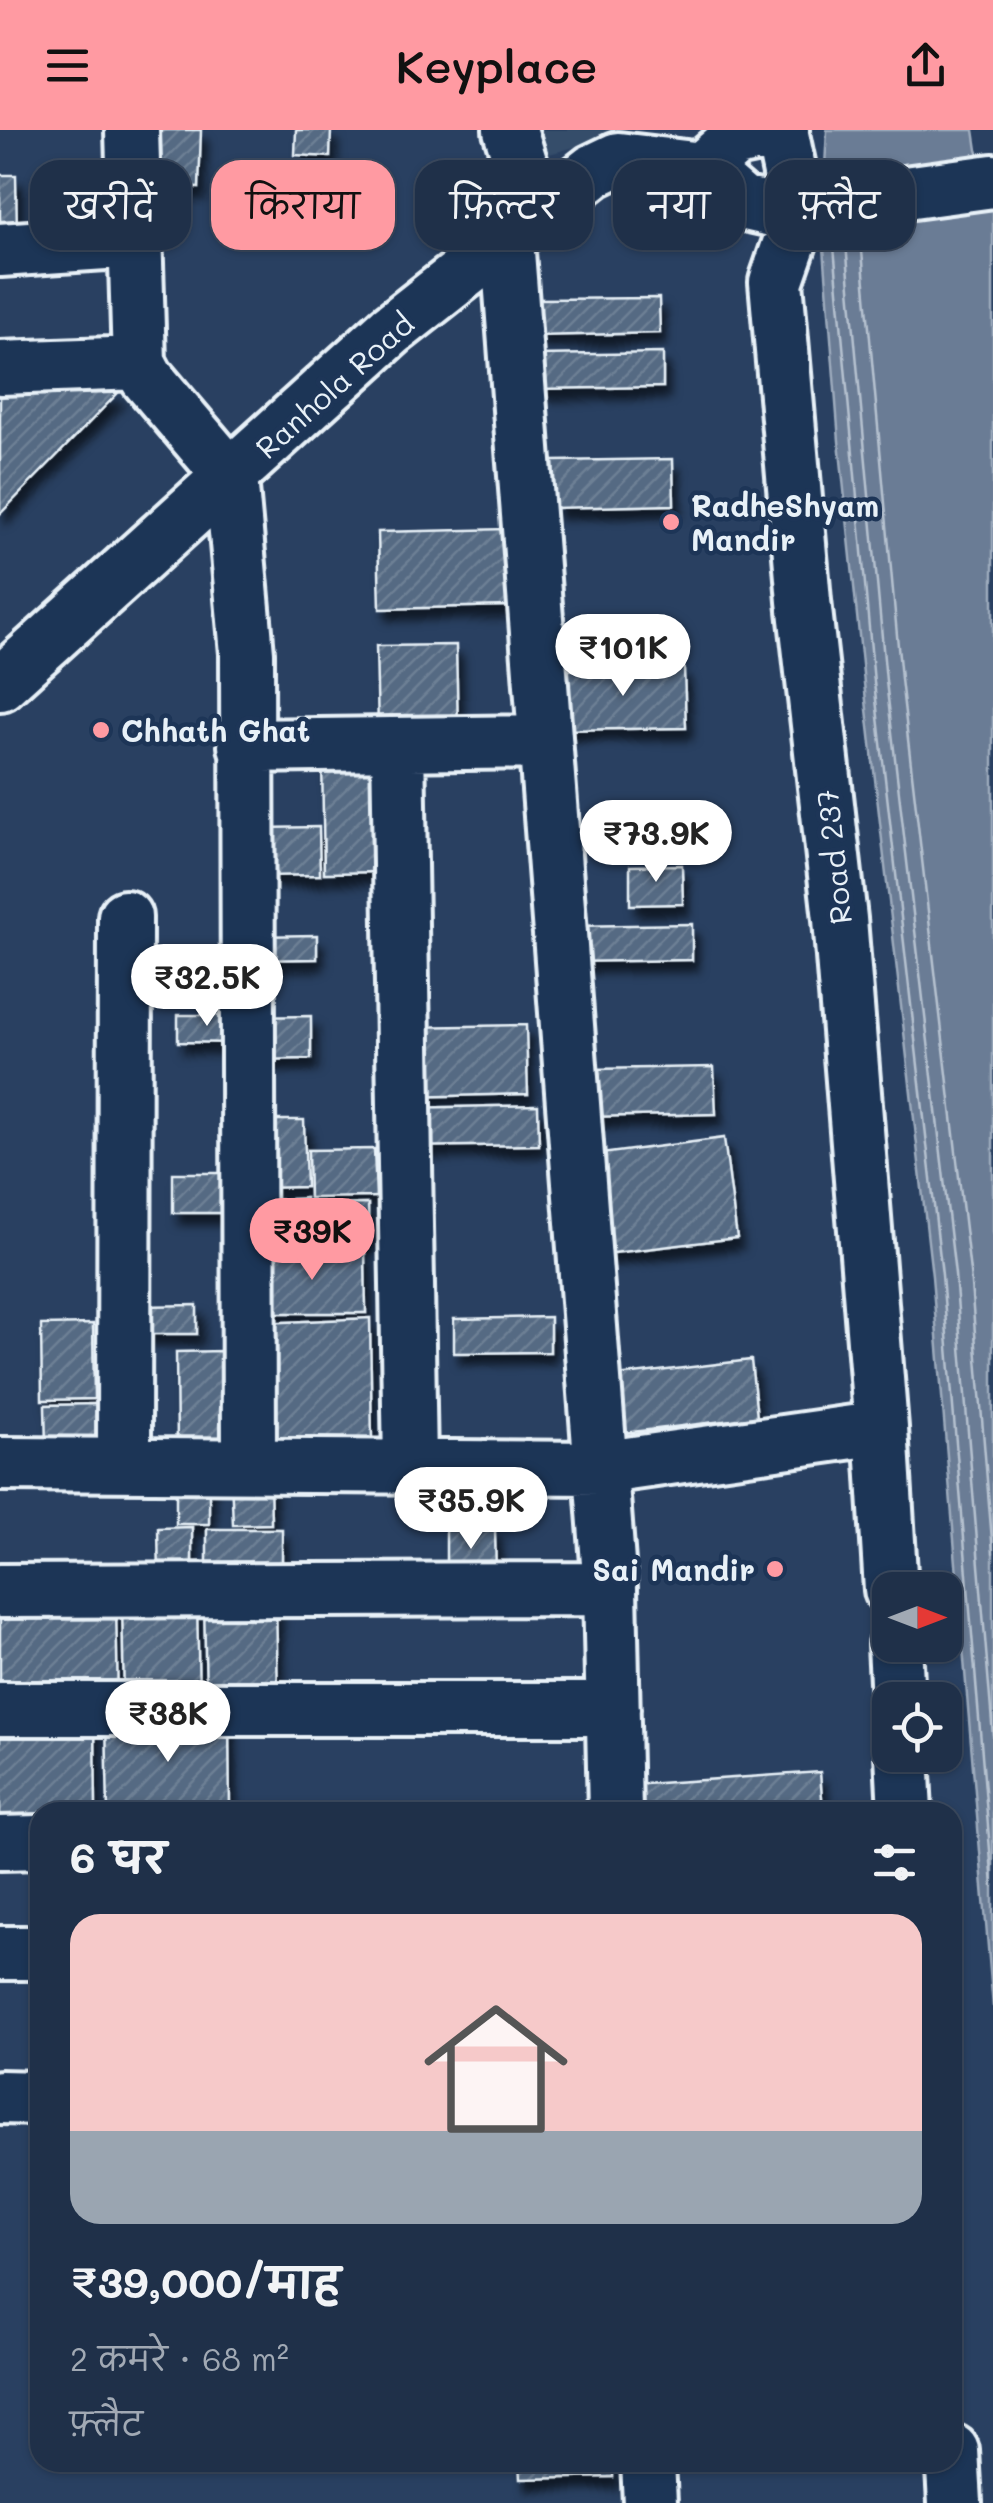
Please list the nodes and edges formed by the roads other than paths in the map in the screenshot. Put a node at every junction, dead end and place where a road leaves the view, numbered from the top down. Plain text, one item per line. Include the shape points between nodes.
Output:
1 (132, 130) edge
2 (510, 130) edge
3 (781, 130) edge
4 (133, 160) edge
5 (514, 160) edge
6 (712, 160) edge
7 (788, 160) edge
8 (993, 181) edge
9 (915, 192) edge
10 (30, 248) edge
11 (0, 250) edge
12 (135, 250) edge
13 (494, 250) edge
14 (523, 250) edge
15 (788, 250) edge
16 (139, 363) junction
17 (0, 368) edge
18 (232, 477) junction
19 (0, 684) edge
20 (545, 742) junction
21 (398, 744) junction
22 (245, 746) junction
23 (125, 916) dead end
24 (882, 1428) junction
25 (0, 1464) edge
26 (410, 1465) junction
27 (124, 1466) junction
28 (249, 1466) junction
29 (599, 1468) junction
30 (891, 1572) edge
31 (610, 1588) junction
32 (0, 1591) edge
33 (0, 1709) edge
34 (613, 1709) junction
35 (903, 1772) edge
36 (615, 1802) edge
37 (904, 1802) edge
38 (0, 1842) edge
39 (30, 1842) edge
40 (0, 1953) edge
41 (30, 1953) edge
42 (0, 2098) edge
43 (30, 2098) edge
44 (648, 2472) edge
45 (953, 2472) edge
46 (650, 2503) edge
47 (954, 2503) edge

1 - 4 street
2 - 5 street
3 - 6 street via 735,140
3 - 7 street
8 - 9 street
10 - 11 street
12 - 16 street
13 - 18 street, Ranhola Road via 392,330
14 - 20 street
15 - 24 street, Road 237 via 776,282 840,919
16 - 17 street
16 - 18 street
18 - 19 street, Ranhola Road
18 - 22 street via 247,653
20 - 21 street
20 - 29 street
21 - 22 street
21 - 26 street
22 - 28 street
23 - 27 street
24 - 29 street
24 - 30 street, Road 237
25 - 27 street
26 - 28 street
26 - 29 street
27 - 28 street
29 - 31 street
31 - 32 street
31 - 34 street
33 - 34 street
34 - 36 street
35 - 37 street
38 - 39 street
40 - 41 street
42 - 43 street
44 - 46 street
45 - 47 street

